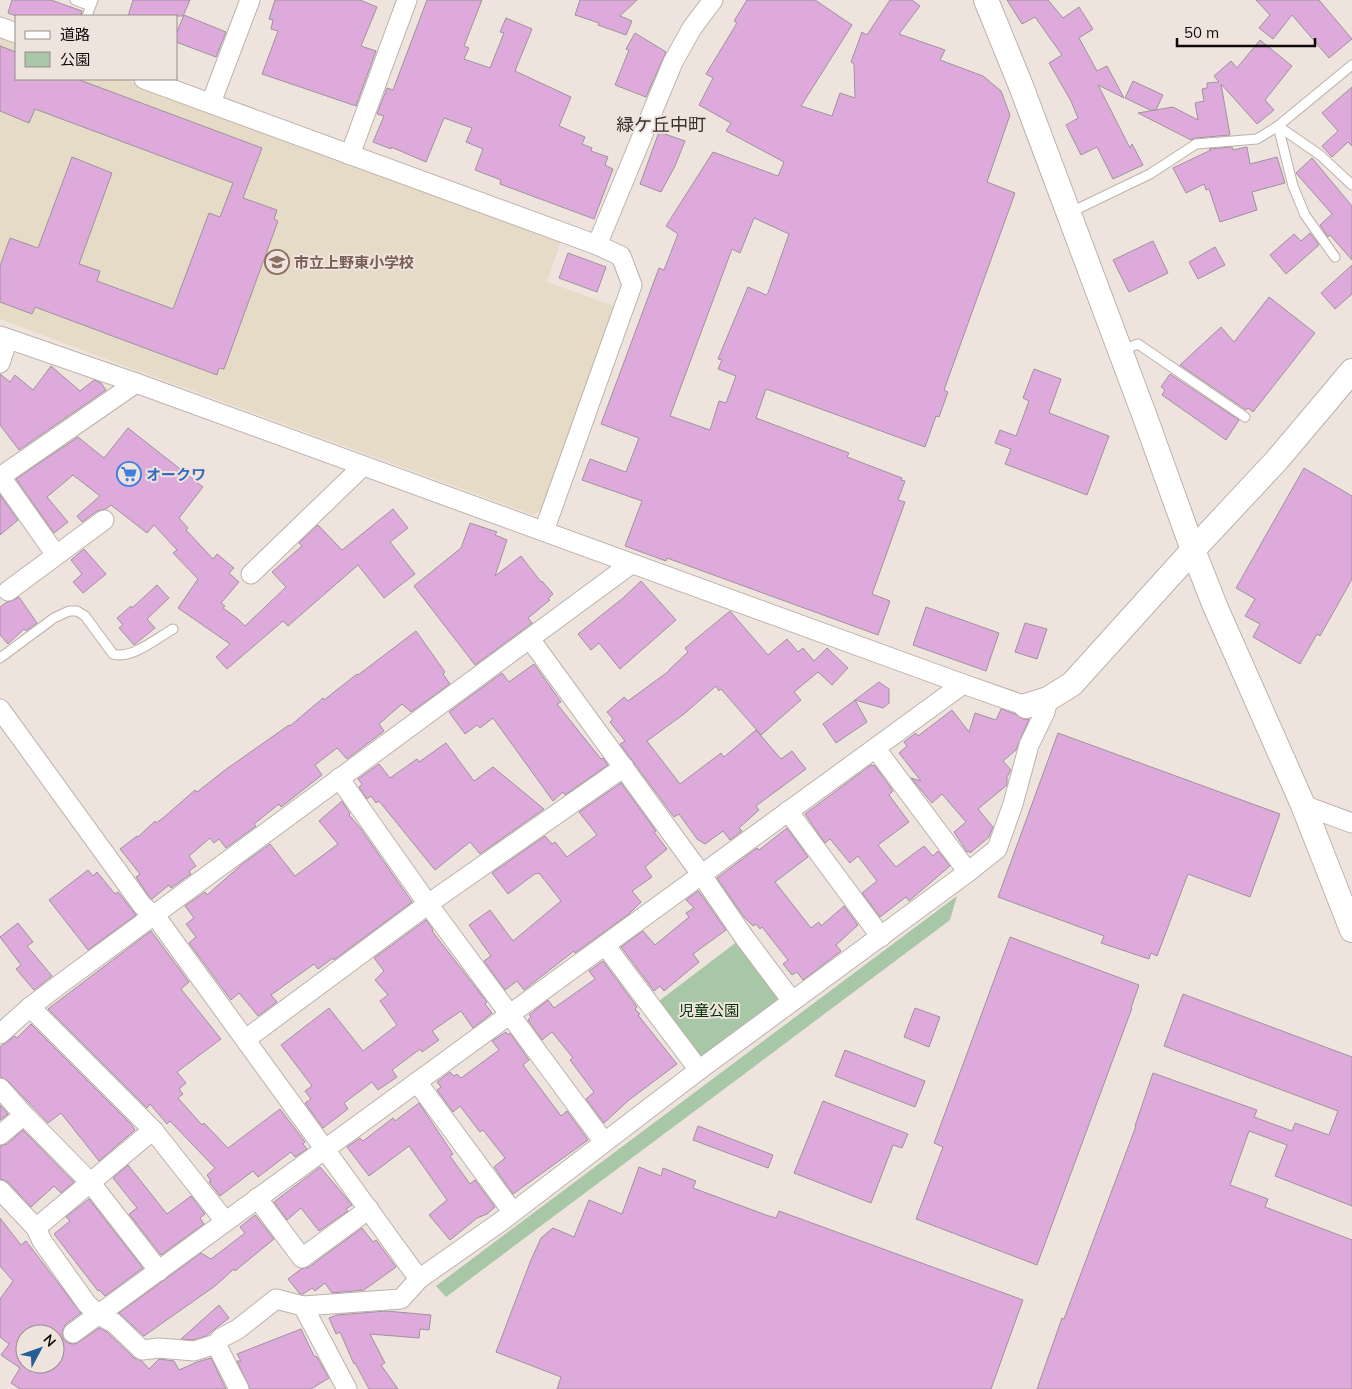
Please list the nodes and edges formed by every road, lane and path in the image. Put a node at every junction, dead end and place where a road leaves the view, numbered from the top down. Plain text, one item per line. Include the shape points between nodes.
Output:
1 (75, 0) edge
2 (250, 0) edge
3 (407, 0) edge
4 (713, 0) edge
5 (986, 0) edge
6 (92, 3) edge
7 (86, 15) edge
8 (0, 27) edge
9 (15, 33) edge
10 (1352, 65) edge
11 (147, 80) edge
12 (211, 103) junction
13 (1278, 126) junction
14 (350, 155) junction
15 (1352, 185) edge
16 (1069, 213) junction
17 (597, 245) junction
18 (1335, 257) dead end
19 (4, 338) edge
20 (1120, 351) junction
21 (0, 364) edge
22 (1352, 371) edge
23 (136, 383) junction
24 (1245, 418) dead end
25 (362, 467) junction
26 (0, 477) edge
27 (104, 520) dead end
28 (544, 531) junction
29 (1193, 550) junction
30 (56, 555) junction
31 (631, 564) junction
32 (251, 574) dead end
33 (8, 591) dead end
34 (173, 629) dead end
35 (530, 639) junction
36 (0, 658) edge
37 (963, 684) junction
38 (1048, 699) junction
39 (1026, 706) joint
40 (0, 709) edge
41 (876, 749) junction
42 (624, 767) junction
43 (339, 778) junction
44 (1303, 806) junction
45 (788, 812) junction
46 (1352, 823) edge
47 (968, 872) junction
48 (701, 874) junction
49 (428, 904) junction
50 (152, 916) junction
51 (1352, 930) edge
52 (881, 937) junction
53 (605, 945) junction
54 (792, 1001) junction
55 (30, 1006) junction
56 (511, 1015) junction
57 (0, 1034) edge
58 (246, 1039) junction
59 (699, 1070) junction
60 (417, 1082) junction
61 (0, 1088) edge
62 (24, 1115) junction
63 (153, 1130) junction
64 (0, 1135) edge
65 (604, 1142) junction
66 (325, 1148) junction
67 (90, 1182) junction
68 (0, 1190) edge
69 (257, 1198) junction
70 (369, 1209) junction
71 (512, 1211) junction
72 (225, 1221) junction
73 (36, 1228) junction
74 (159, 1271) junction
75 (419, 1279) junction
76 (303, 1306) junction
77 (100, 1315) junction
78 (73, 1333) dead end
79 (216, 1344) junction
80 (239, 1389) edge
81 (347, 1389) edge

1 - 6 lane
2 - 12 street
3 - 14 street
4 - 17 street via 673,62
5 - 16 street
6 - 7 lane
8 - 9 street
10 - 13 lane
11 - 12 street
12 - 14 street
13 - 15 lane via 1320,155
13 - 16 lane via 1257,139 1196,144 1150,174
13 - 18 lane via 1293,186 1305,215
14 - 17 street
16 - 20 street
17 - 28 street via 621,256 632,285
19 - 21 street
19 - 23 street
20 - 24 lane via 1138,344
20 - 29 street
22 - 29 street via 1277,460
23 - 25 street
23 - 26 street
25 - 28 street
25 - 32 street
26 - 30 street
27 - 30 street
28 - 31 street
29 - 38 street via 1072,684
29 - 44 street
30 - 33 street
31 - 35 street
31 - 37 street
34 - 36 lane via 133,653 119,656 113,654 85,616 69,611 54,618
35 - 42 street
35 - 43 street
37 - 39 street
37 - 41 street
38 - 39 street
38 - 47 street via 1029,745 997,849
40 - 50 street
41 - 45 street
41 - 47 street
42 - 48 street
42 - 49 street
43 - 49 street
43 - 50 street
44 - 46 street
44 - 51 street
45 - 48 street
45 - 52 street
47 - 52 street
48 - 53 street
48 - 54 street
49 - 56 street
49 - 58 street
50 - 55 street
50 - 58 street via 159,921
52 - 54 street
53 - 56 street
53 - 59 street
54 - 59 street
55 - 57 street
55 - 63 street
56 - 60 street
56 - 65 street
58 - 66 street
59 - 65 street
60 - 66 street
60 - 71 street
61 - 62 street
62 - 64 street
62 - 67 street
63 - 67 street
63 - 72 street
65 - 71 street
66 - 69 street
66 - 70 street
67 - 73 street
67 - 74 street
68 - 73 street
69 - 70 street via 302,1258
69 - 72 street
70 - 75 street
71 - 75 street
72 - 74 street
73 - 77 street via 87,1304
74 - 77 street
75 - 76 street via 401,1298
76 - 79 street via 276,1299
76 - 81 street
77 - 78 street
77 - 79 street via 114,1323 142,1350 194,1351
79 - 80 street

